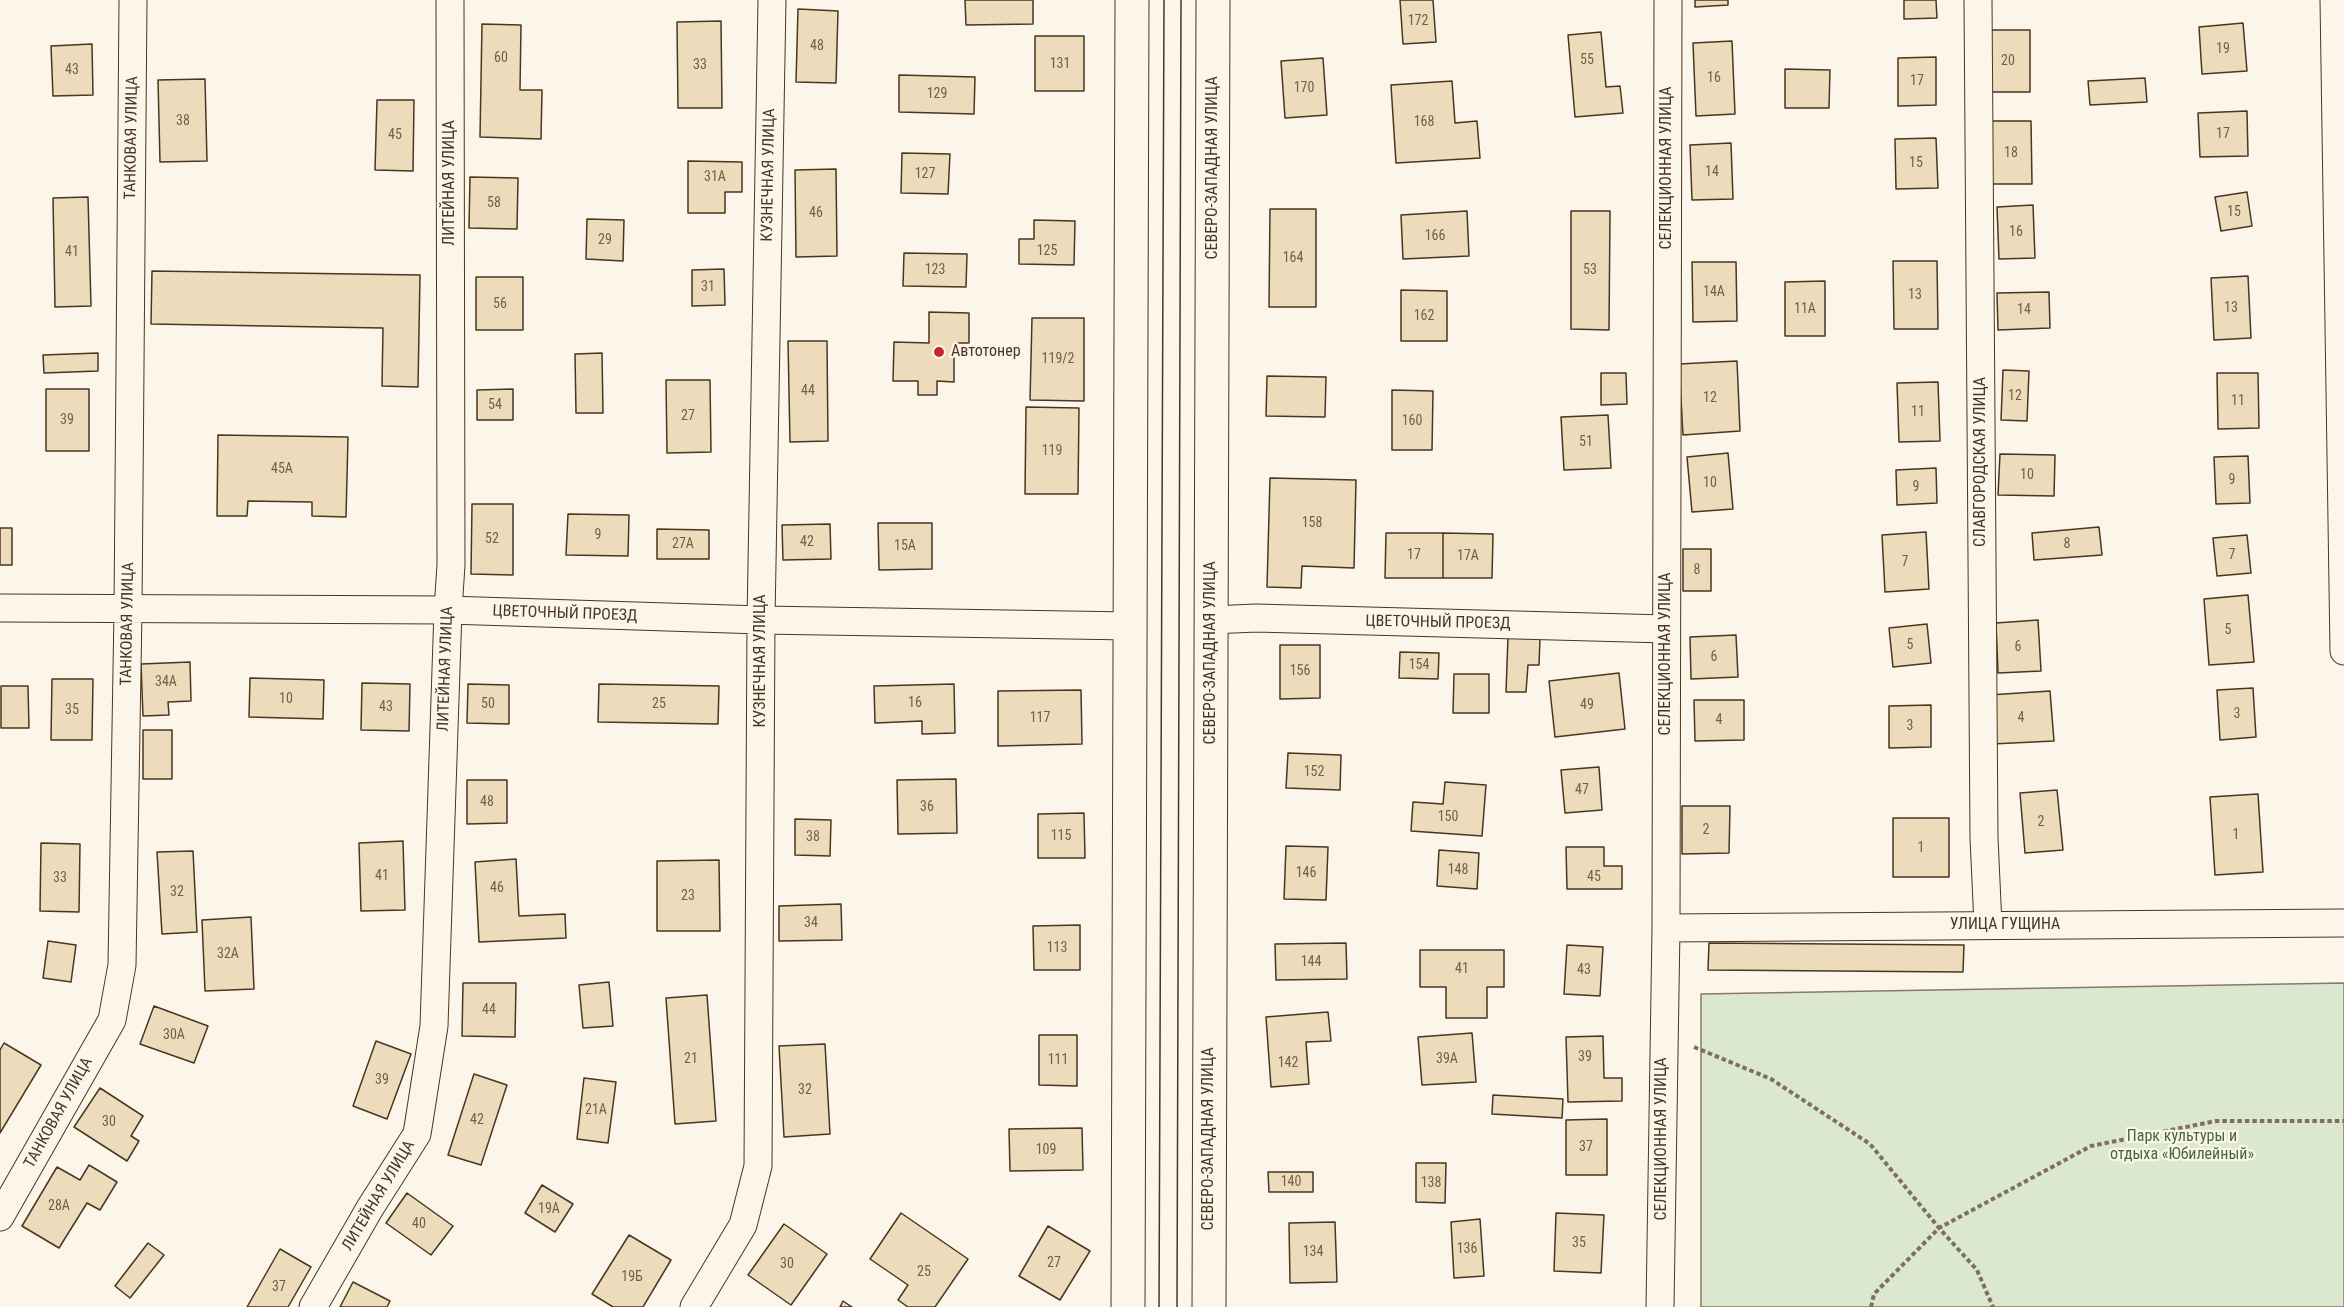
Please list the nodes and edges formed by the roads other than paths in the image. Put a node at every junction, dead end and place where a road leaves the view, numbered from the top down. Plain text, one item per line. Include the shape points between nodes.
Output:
1 (133, 0) edge
2 (450, 0) edge
3 (772, 0) edge
4 (1132, 0) edge
5 (1214, 0) edge
6 (1668, 0) edge
7 (1978, 0) edge
8 (2334, 0) edge
9 (0, 608) edge
10 (128, 610) junction
11 (448, 610) junction
12 (761, 620) junction
13 (1211, 620) junction
14 (1130, 626) junction
15 (1666, 629) junction
16 (2344, 651) edge
17 (2344, 923) edge
18 (1988, 925) junction
19 (1665, 928) junction
20 (0, 1217) edge
21 (313, 1307) edge
22 (694, 1307) edge
23 (1128, 1307) edge
24 (1209, 1307) edge
25 (1660, 1307) edge

1 - 10 street, ТАНКОВАЯ УЛИЦА
2 - 11 street, ЛИТЕЙНАЯ УЛИЦА
3 - 12 street, КУЗНЕЧНАЯ УЛИЦА
4 - 14 main road
5 - 13 main road, СЕВЕРО-ЗАПАДНАЯ УЛИЦА
6 - 15 street, СЕЛЕКЦИОННАЯ УЛИЦА
7 - 18 street, СЛАВГОРОДСКАЯ УЛИЦА via 1984,838
8 - 16 street
9 - 10 street, ЦВЕТОЧНЫЙ ПРОЕЗД
10 - 11 street, ЦВЕТОЧНЫЙ ПРОЕЗД
10 - 20 street, ТАНКОВАЯ УЛИЦА via 122,964 112,1020
11 - 12 street, ЦВЕТОЧНЫЙ ПРОЕЗД
11 - 21 street, ЛИТЕЙНАЯ УЛИЦА via 434,1026 417,1134
12 - 14 street, ЦВЕТОЧНЫЙ ПРОЕЗД
12 - 22 street, КУЗНЕЧНАЯ УЛИЦА via 758,1166 743,1225
13 - 15 street, ЦВЕТОЧНЫЙ ПРОЕЗД
13 - 24 main road, СЕВЕРО-ЗАПАДНАЯ УЛИЦА
14 - 23 main road
15 - 19 street, СЕЛЕКЦИОННАЯ УЛИЦА
17 - 18 street, УЛИЦА ГУЩИНА
18 - 19 street, УЛИЦА ГУЩИНА
19 - 25 street, СЕЛЕКЦИОННАЯ УЛИЦА

